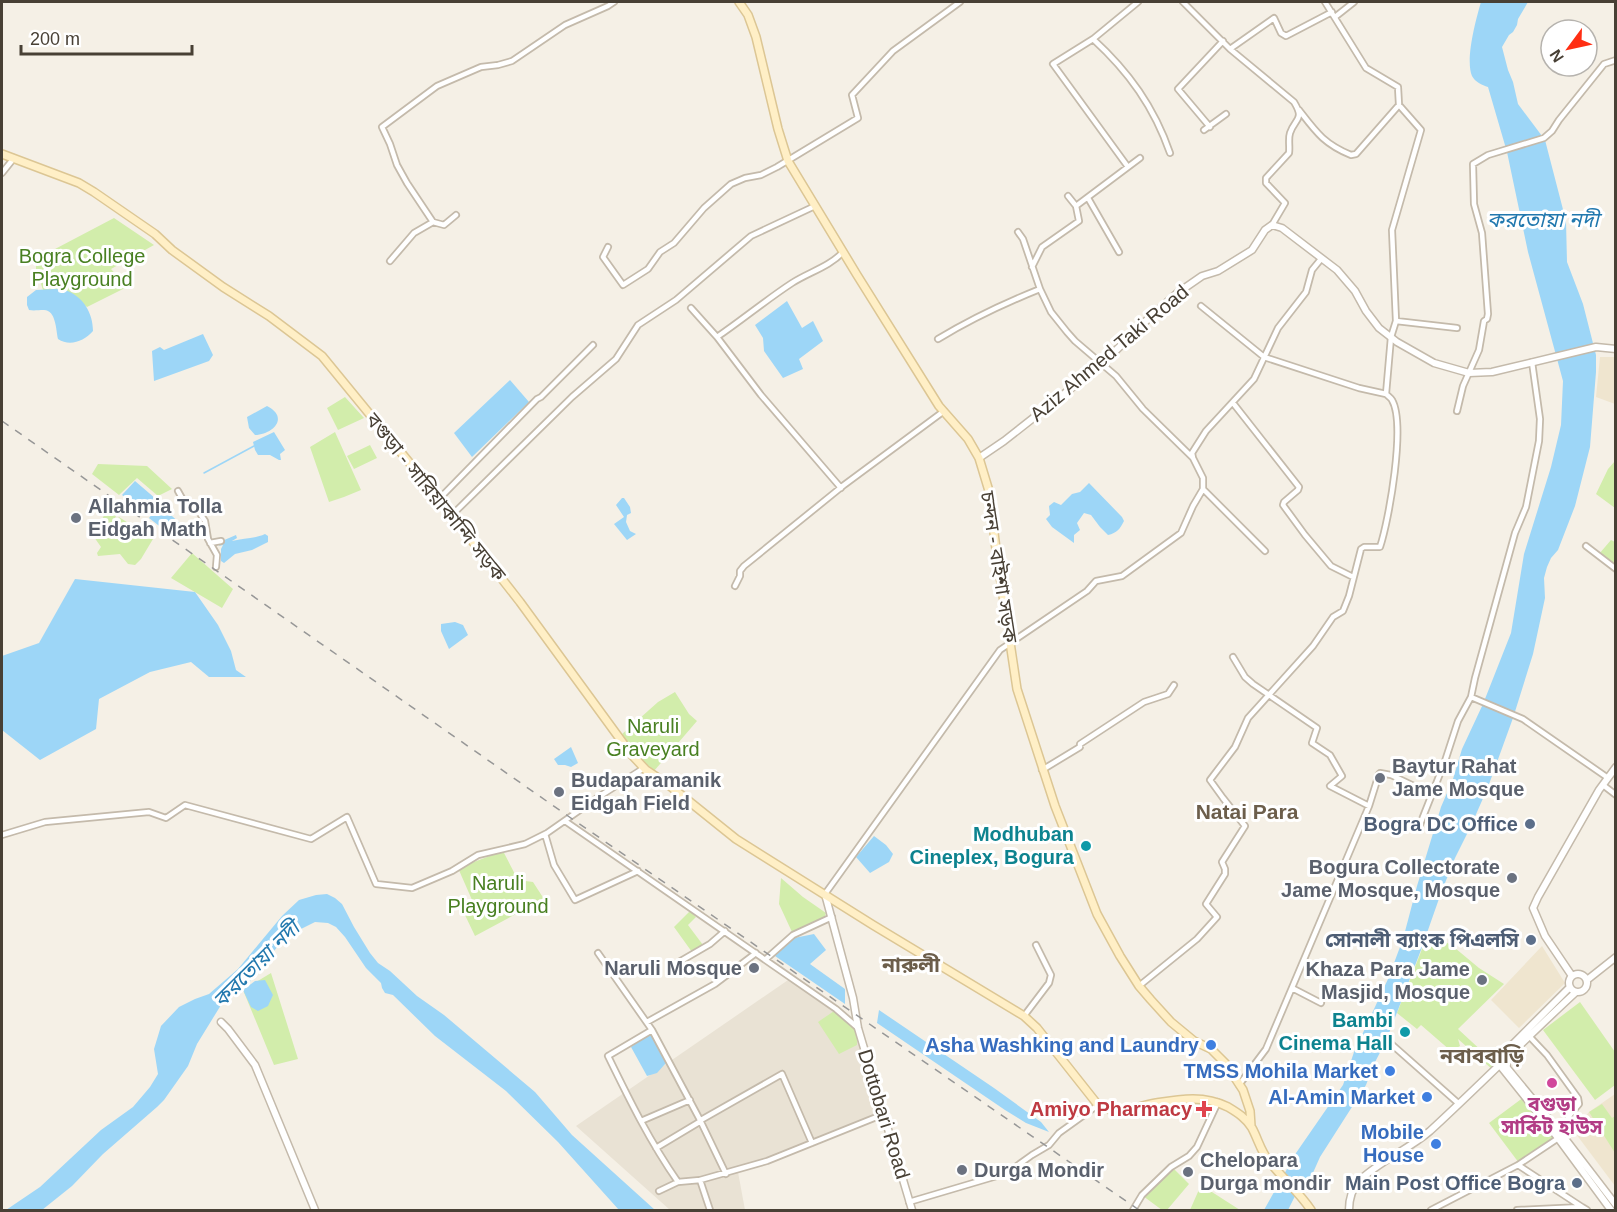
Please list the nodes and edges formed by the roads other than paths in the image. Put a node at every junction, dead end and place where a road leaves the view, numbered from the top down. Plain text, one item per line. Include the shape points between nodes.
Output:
1 (614, 2) edge
2 (739, 2) edge
3 (960, 2) edge
4 (1138, 2) edge
5 (1183, 2) edge
6 (1325, 2) edge
7 (1354, 2) edge
8 (1333, 14) junction
9 (1093, 39) junction
10 (1223, 41) junction
11 (1230, 49) junction
12 (1616, 60) edge
13 (1399, 105) junction
14 (1299, 110) junction
15 (1226, 114) dead end
16 (1170, 153) dead end
17 (2, 154) edge
18 (14, 159) junction
19 (788, 161) junction
20 (2, 173) edge
21 (1068, 196) dead end
22 (1088, 198) junction
23 (815, 206) junction
24 (1076, 206) junction
25 (456, 215) dead end
26 (433, 222) junction
27 (1272, 225) junction
28 (1018, 232) dead end
29 (608, 247) dead end
30 (843, 252) junction
31 (1119, 252) dead end
32 (1321, 258) junction
33 (390, 261) dead end
34 (1032, 267) junction
35 (1040, 289) junction
36 (1201, 306) dead end
37 (691, 308) dead end
38 (1396, 321) junction
39 (1457, 328) dead end
40 (717, 337) junction
41 (1391, 337) junction
42 (938, 339) dead end
43 (593, 345) dead end
44 (1616, 349) edge
45 (1264, 357) junction
46 (1532, 362) junction
47 (1102, 364) junction
48 (1469, 373) junction
49 (1386, 394) junction
50 (1233, 403) junction
51 (944, 411) junction
52 (1457, 411) dead end
53 (979, 458) junction
54 (1193, 458) junction
55 (840, 488) junction
56 (1203, 489) junction
57 (178, 491) dead end
58 (439, 499) junction
59 (453, 518) junction
60 (210, 543) junction
61 (1586, 546) dead end
62 (214, 550) junction
63 (1265, 551) dead end
64 (216, 567) dead end
65 (1616, 569) edge
66 (1353, 577) junction
67 (735, 586) dead end
68 (1010, 642) junction
69 (1233, 657) dead end
70 (1174, 685) dead end
71 (1269, 695) junction
72 (1471, 697) junction
73 (1616, 767) edge
74 (644, 768) junction
75 (1042, 770) junction
76 (1608, 778) junction
77 (1603, 785) junction
78 (1431, 794) junction
79 (1616, 795) edge
80 (1370, 806) junction
81 (565, 820) junction
82 (1419, 827) dead end
83 (2, 834) edge
84 (545, 834) junction
85 (638, 871) junction
86 (825, 894) junction
87 (832, 917) junction
88 (725, 931) junction
89 (1036, 945) dead end
90 (756, 952) junction
91 (598, 953) dead end
92 (1616, 957) edge
93 (766, 959) junction
94 (679, 962) dead end
95 (1572, 976) junction
96 (1587, 980) junction
97 (1139, 986) junction
98 (1292, 988) junction
99 (1573, 989) junction
100 (1321, 1003) dead end
101 (1024, 1016) junction
102 (221, 1022) dead end
103 (647, 1022) junction
104 (858, 1028) junction
105 (652, 1030) junction
106 (1527, 1033) junction
107 (1389, 1042) dead end
108 (1503, 1062) junction
109 (1239, 1085) junction
110 (690, 1100) junction
111 (1218, 1102) junction
112 (1458, 1103) junction
113 (1098, 1105) junction
114 (884, 1114) junction
115 (1568, 1117) dead end
116 (640, 1121) junction
117 (701, 1121) junction
118 (1251, 1126) junction
119 (1560, 1137) junction
120 (812, 1143) junction
121 (656, 1148) junction
122 (1518, 1165) junction
123 (726, 1174) junction
124 (700, 1180) junction
125 (678, 1182) junction
126 (659, 1191) dead end
127 (909, 1202) junction
128 (1616, 1205) edge
129 (1582, 1207) junction
130 (315, 1210) edge
131 (710, 1210) edge
132 (912, 1210) edge
133 (1133, 1210) edge
134 (1311, 1210) edge
135 (1349, 1210) edge
136 (1431, 1210) edge
137 (1516, 1210) edge
138 (1587, 1210) edge
139 (1611, 1210) edge

1 - 26 street via 565,25 512,61 482,67 437,86 382,127 402,174
2 - 19 main road, চন্দন - বাইশা সড়ক via 756,37
3 - 19 street via 893,51 852,95 858,118
4 - 9 street
5 - 10 street
6 - 8 street
7 - 8 street
8 - 11 street via 1286,36 1274,18
8 - 13 street via 1366,68 1398,87
9 - 16 street via 1147,102
9 - 22 street via 1053,64 1128,167 1140,158
10 - 11 street
10 - 15 street via 1178,88 1207,128
11 - 14 street
12 - 48 street via 1604,64 1544,138 1488,154 1473,164 1488,314
13 - 14 street via 1351,155 1322,139
13 - 38 street via 1421,130 1392,230
14 - 27 street via 1289,134 1290,151 1266,178 1266,183 1285,203
17 - 18 main road, বগুড়া - সারিয়াকান্দি সড়ক
18 - 20 street
18 - 58 main road, বগুড়া - সারিয়াকান্দি সড়ক via 94,192 322,356
19 - 23 main road, চন্দন - বাইশা সড়ক
19 - 29 street via 731,184 674,243 660,252 648,269 623,285 603,257
21 - 24 street
22 - 24 street
22 - 31 street
23 - 30 main road, চন্দন - বাইশা সড়ক
23 - 59 street via 751,236 676,300 638,325 616,358
24 - 34 street via 1079,221 1042,247
25 - 26 street via 444,225
26 - 33 street via 414,233
27 - 32 street via 1282,228
27 - 47 street, Aziz Ahmed Taki Road via 1252,250 1176,294
28 - 34 street
30 - 40 street via 837,260 794,281
30 - 51 main road, চন্দন - বাইশা সড়ক
32 - 41 street via 1356,291 1366,311
32 - 45 street via 1312,270 1306,292 1278,328
34 - 35 street
35 - 42 street
35 - 47 street via 1067,332
36 - 45 street
37 - 40 street
38 - 39 street
38 - 41 street
40 - 55 street
41 - 48 street via 1434,363
41 - 49 street
43 - 58 street
44 - 46 street via 1596,347
45 - 49 street
45 - 50 street via 1254,379
46 - 48 street
46 - 72 street via 1539,441 1526,507 1515,532
47 - 53 street, Aziz Ahmed Taki Road
47 - 54 street
48 - 52 street
49 - 66 street via 1392,399 1397,427 1386,528 1380,547 1361,549
50 - 54 street via 1206,431 1192,453
50 - 66 street via 1299,486 1283,505 1330,566
51 - 53 main road, চন্দন - বাইশা সড়ক
51 - 55 street
53 - 68 main road, চন্দন - বাইশা সড়ক via 988,491
54 - 56 street via 1203,478
55 - 67 street via 744,566
56 - 63 street
56 - 68 street via 1181,533 1122,576 1096,581
57 - 60 street via 202,515
58 - 59 main road, বগুড়া - সারিয়াকান্দি সড়ক
59 - 74 main road, বগুড়া - সারিয়াকান্দি সড়ক
60 - 62 street
60 - 62 street via 221,541
61 - 65 street
62 - 64 street
66 - 71 street via 1343,611 1333,617
68 - 75 main road, চন্দন - বাইশা সড়ক via 1017,689
68 - 86 street via 1000,650
69 - 71 street via 1245,677
70 - 75 street via 1168,694 1144,702
71 - 80 street via 1317,728 1312,743 1332,758 1342,776 1330,786
71 - 97 street via 1248,718 1235,747 1210,780 1245,825 1221,862 1225,874 1206,904 1217,916 1197,939
72 - 76 street via 1523,719
72 - 78 street
73 - 76 street
74 - 81 street
74 - 86 main road, বগুড়া - সারিয়াকান্দি সড়ক via 736,839
75 - 97 main road, চন্দন - বাইশা সড়ক via 1097,914
76 - 77 street
77 - 79 street
77 - 95 street via 1533,908 1545,936
78 - 80 street via 1380,773
78 - 82 street
80 - 98 street
81 - 84 street
81 - 85 street
83 - 84 street via 45,822 149,812 166,818 185,805 311,839 347,817 376,884 412,888 478,855 525,844
84 - 85 street via 554,865 575,900
85 - 88 street
86 - 87 street, Dottobari Road
86 - 101 main road, বগুড়া - সারিয়াকান্দি সড়ক
87 - 93 street via 793,935
87 - 104 street, Dottobari Road
88 - 90 street
88 - 94 street
89 - 101 street via 1051,975
90 - 93 street
90 - 103 street via 715,984
91 - 103 street
92 - 96 street
93 - 104 street
95 - 96 street via 1579,974
95 - 99 street via 1569,981
96 - 99 street via 1584,990
97 - 109 main road, চন্দন - বাইশা সড়ক via 1171,1022 1211,1049
98 - 100 street
98 - 109 street via 1266,1049
99 - 106 street
101 - 113 main road, বগুড়া - সারিয়াকান্দি সড়ক
102 - 130 street via 255,1065
103 - 105 street
104 - 114 street, Dottobari Road
105 - 110 street
105 - 116 street via 608,1056
106 - 108 street via 1503,1055
106 - 115 street via 1578,1098 1580,1104
107 - 112 street
108 - 112 street
108 - 119 street via 1502,1068
109 - 118 main road, চন্দন - বাইশা সড়ক via 1250,1111
110 - 116 street
110 - 117 street
111 - 113 main road via 1181,1100 1120,1112
111 - 118 main road via 1241,1114
111 - 133 street via 1197,1147 1142,1195
112 - 135 street via 1421,1138 1359,1182 1351,1192
113 - 127 street via 1049,1145 1006,1173
114 - 120 street
114 - 127 street, Dottobari Road
116 - 121 street
117 - 120 street via 782,1074
117 - 121 street
117 - 123 street
118 - 134 main road via 1267,1159
119 - 122 street
119 - 128 street
119 - 139 street
120 - 123 street
121 - 125 street
122 - 129 street
122 - 136 street
123 - 124 street
124 - 125 street
124 - 131 street
125 - 126 street
127 - 132 street, Dottobari Road
129 - 137 street
129 - 138 street

